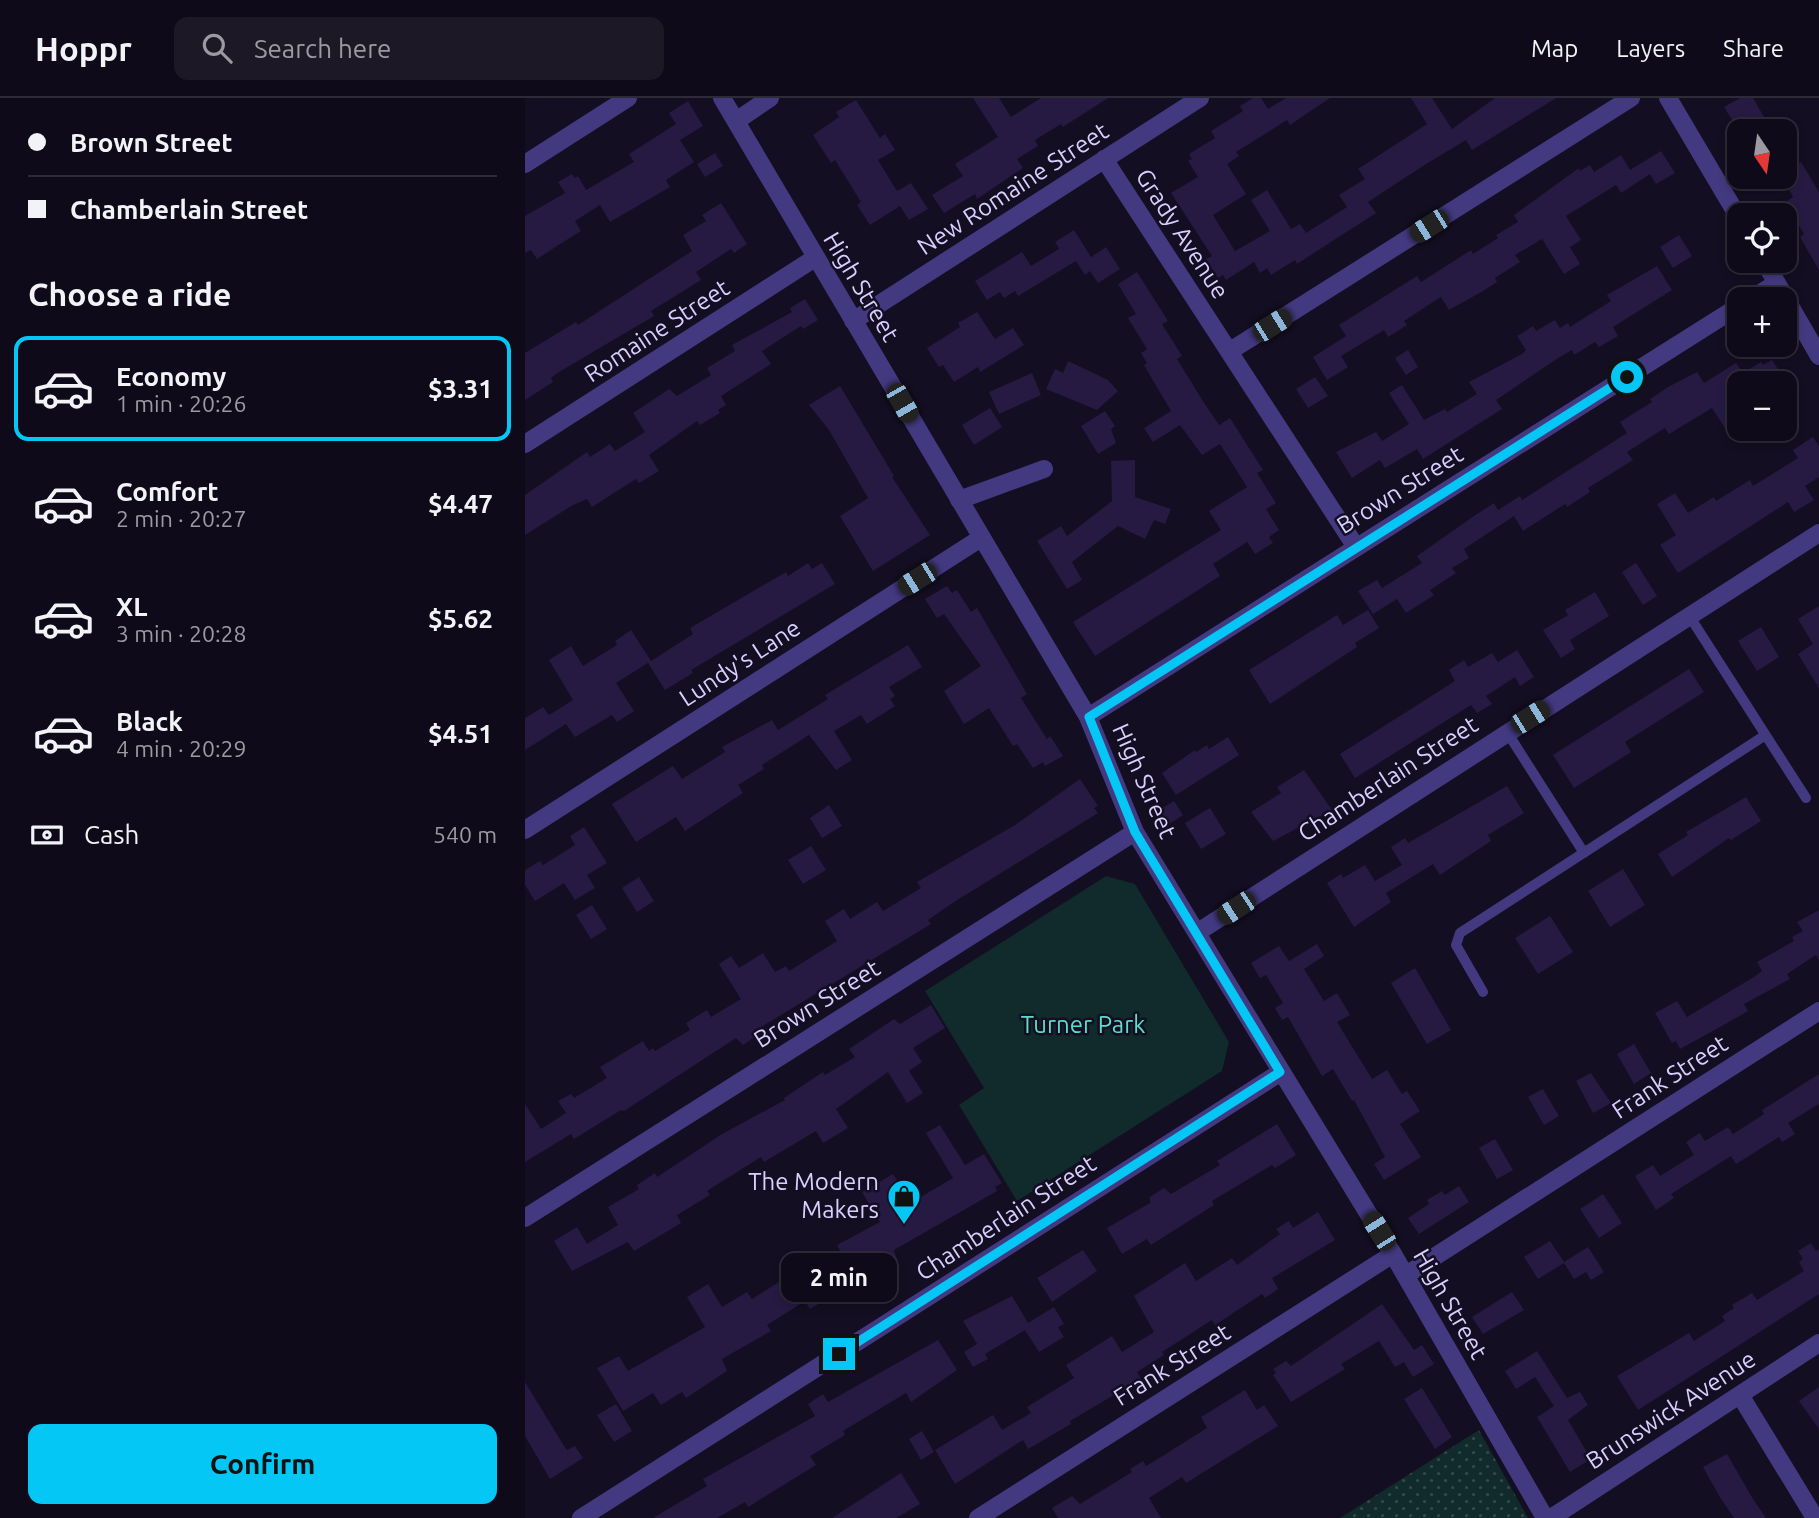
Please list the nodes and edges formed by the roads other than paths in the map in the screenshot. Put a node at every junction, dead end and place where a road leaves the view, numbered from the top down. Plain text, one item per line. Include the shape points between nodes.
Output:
1 (628, 98) edge
2 (722, 98) edge
3 (770, 98) edge
4 (1200, 98) edge
5 (1631, 98) edge
6 (1668, 98) edge
7 (736, 121) junction
8 (1104, 159) junction
9 (525, 164) edge
10 (1730, 203) edge
11 (815, 258) junction
12 (1771, 273) edge
13 (1777, 283) junction
14 (1770, 287) edge
15 (1727, 314) edge
16 (853, 321) junction
17 (1230, 351) junction
18 (1819, 356) edge
19 (525, 444) edge
20 (1044, 469) dead end
21 (959, 500) junction
22 (1819, 533) edge
23 (981, 538) junction
24 (1356, 547) junction
25 (1690, 617) junction
26 (1089, 717) junction
27 (1507, 732) junction
28 (1764, 736) junction
29 (1806, 798) dead end
30 (525, 830) edge
31 (1135, 832) junction
32 (1584, 853) junction
33 (1198, 932) junction
34 (1483, 992) dead end
35 (1819, 1011) edge
36 (1280, 1072) junction
37 (525, 1218) edge
38 (1393, 1254) junction
39 (1406, 1275) junction
40 (1819, 1343) edge
41 (1740, 1395) junction
42 (581, 1518) edge
43 (978, 1518) edge
44 (1545, 1518) edge
45 (1551, 1518) edge
46 (1815, 1518) edge

1 - 9 street
2 - 7 street, High Street
3 - 7 street
4 - 8 street, New Romaine Street
5 - 17 street
6 - 10 street
7 - 11 street, High Street
8 - 16 street, New Romaine Street
8 - 17 street, Grady Avenue
11 - 16 street, High Street
11 - 19 street, Romaine Street
12 - 13 street
13 - 14 street
13 - 18 street
15 - 24 street, Brown Street
16 - 21 street, High Street
17 - 24 street, Grady Avenue
20 - 21 street
21 - 23 street, High Street
22 - 25 street, Chamberlain Street
23 - 26 street, High Street
23 - 30 street, Lundy's Lane
24 - 26 street, Brown Street
25 - 27 street, Chamberlain Street
25 - 28 lane
26 - 31 street, High Street
27 - 32 lane
27 - 33 street, Chamberlain Street
28 - 29 lane
28 - 32 lane
31 - 33 street, High Street
31 - 37 street, Brown Street
32 - 34 lane via 1460,933 1456,945
33 - 36 street, High Street
35 - 39 street, Frank Street
36 - 38 street, High Street
36 - 42 street, Chamberlain Street
38 - 39 street, High Street
38 - 43 street, Frank Street
39 - 44 street, High Street
40 - 41 street, Brunswick Avenue
41 - 45 street, Brunswick Avenue
41 - 46 street

